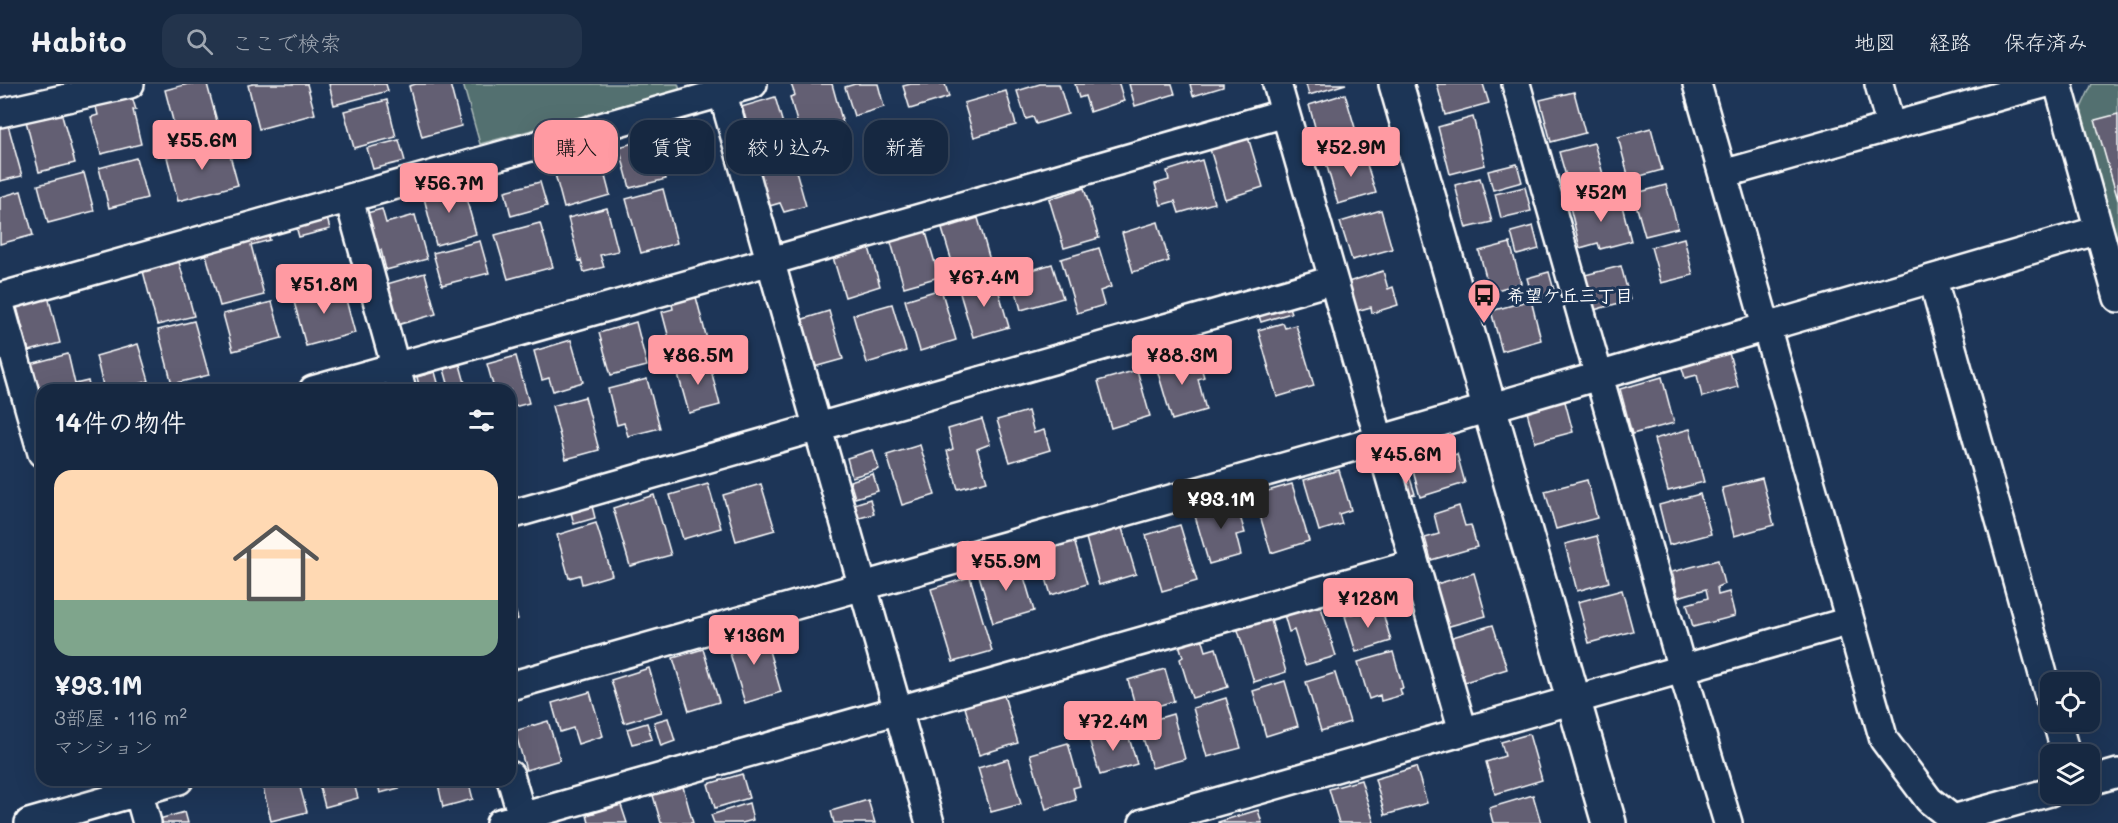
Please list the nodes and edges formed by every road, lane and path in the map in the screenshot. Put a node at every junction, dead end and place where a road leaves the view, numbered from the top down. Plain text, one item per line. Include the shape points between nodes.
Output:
1 (130, 84) edge
2 (753, 84) edge
3 (1277, 84) edge
4 (1396, 84) edge
5 (1516, 84) edge
6 (1697, 84) edge
7 (1879, 84) edge
8 (2043, 84) edge
9 (2058, 84) edge
10 (722, 88) edge
11 (0, 113) edge
12 (1285, 113) junction
13 (1891, 127) junction
14 (1723, 174) junction
15 (349, 199) junction
16 (2099, 230) junction
17 (771, 261) junction
18 (1333, 280) junction
19 (1933, 280) junction
20 (0, 297) edge
21 (2118, 298) edge
22 (0, 305) edge
23 (1766, 328) junction
24 (1600, 375) junction
25 (399, 379) edge
26 (360, 384) edge
27 (1488, 407) junction
28 (819, 427) junction
29 (36, 432) edge
30 (1379, 440) junction
31 (516, 513) edge
32 (1414, 564) junction
33 (864, 585) junction
34 (1850, 621) junction
35 (1682, 669) junction
36 (2042, 672) edge
37 (516, 684) edge
38 (1573, 700) junction
39 (898, 711) junction
40 (1463, 731) junction
41 (2118, 773) edge
42 (2100, 778) edge
43 (136, 786) edge
44 (511, 786) edge
45 (2040, 795) edge
46 (1212, 814) edge
47 (515, 821) edge
48 (1954, 821) edge
49 (29, 823) edge
50 (147, 823) edge
51 (930, 823) edge
52 (1143, 823) edge
53 (1609, 823) edge
54 (1728, 823) edge

1 - 11 street
2 - 10 street
3 - 12 street
4 - 27 street
5 - 24 street
6 - 14 street
7 - 13 street
8 - 13 street
9 - 16 street
10 - 15 street
10 - 17 street
12 - 17 street
12 - 18 street
13 - 14 street
14 - 23 street
15 - 20 street
15 - 25 street
16 - 19 street
16 - 21 street
17 - 25 street
17 - 28 street
18 - 28 street
18 - 30 street
19 - 23 street
19 - 36 street
22 - 29 street
23 - 24 street
23 - 34 street
24 - 27 street
24 - 35 street
25 - 26 street
27 - 30 street
27 - 38 street
28 - 31 street
28 - 33 street
30 - 32 street
30 - 33 street
32 - 39 street
32 - 40 street
33 - 37 street
33 - 39 street
34 - 35 street
34 - 48 street via 1884,740 1929,800
35 - 38 street
35 - 54 street
38 - 40 street
38 - 53 street
39 - 47 street
39 - 51 street
40 - 46 street
41 - 42 street
43 - 49 street
43 - 50 street
44 - 47 street
45 - 48 street
46 - 52 street

